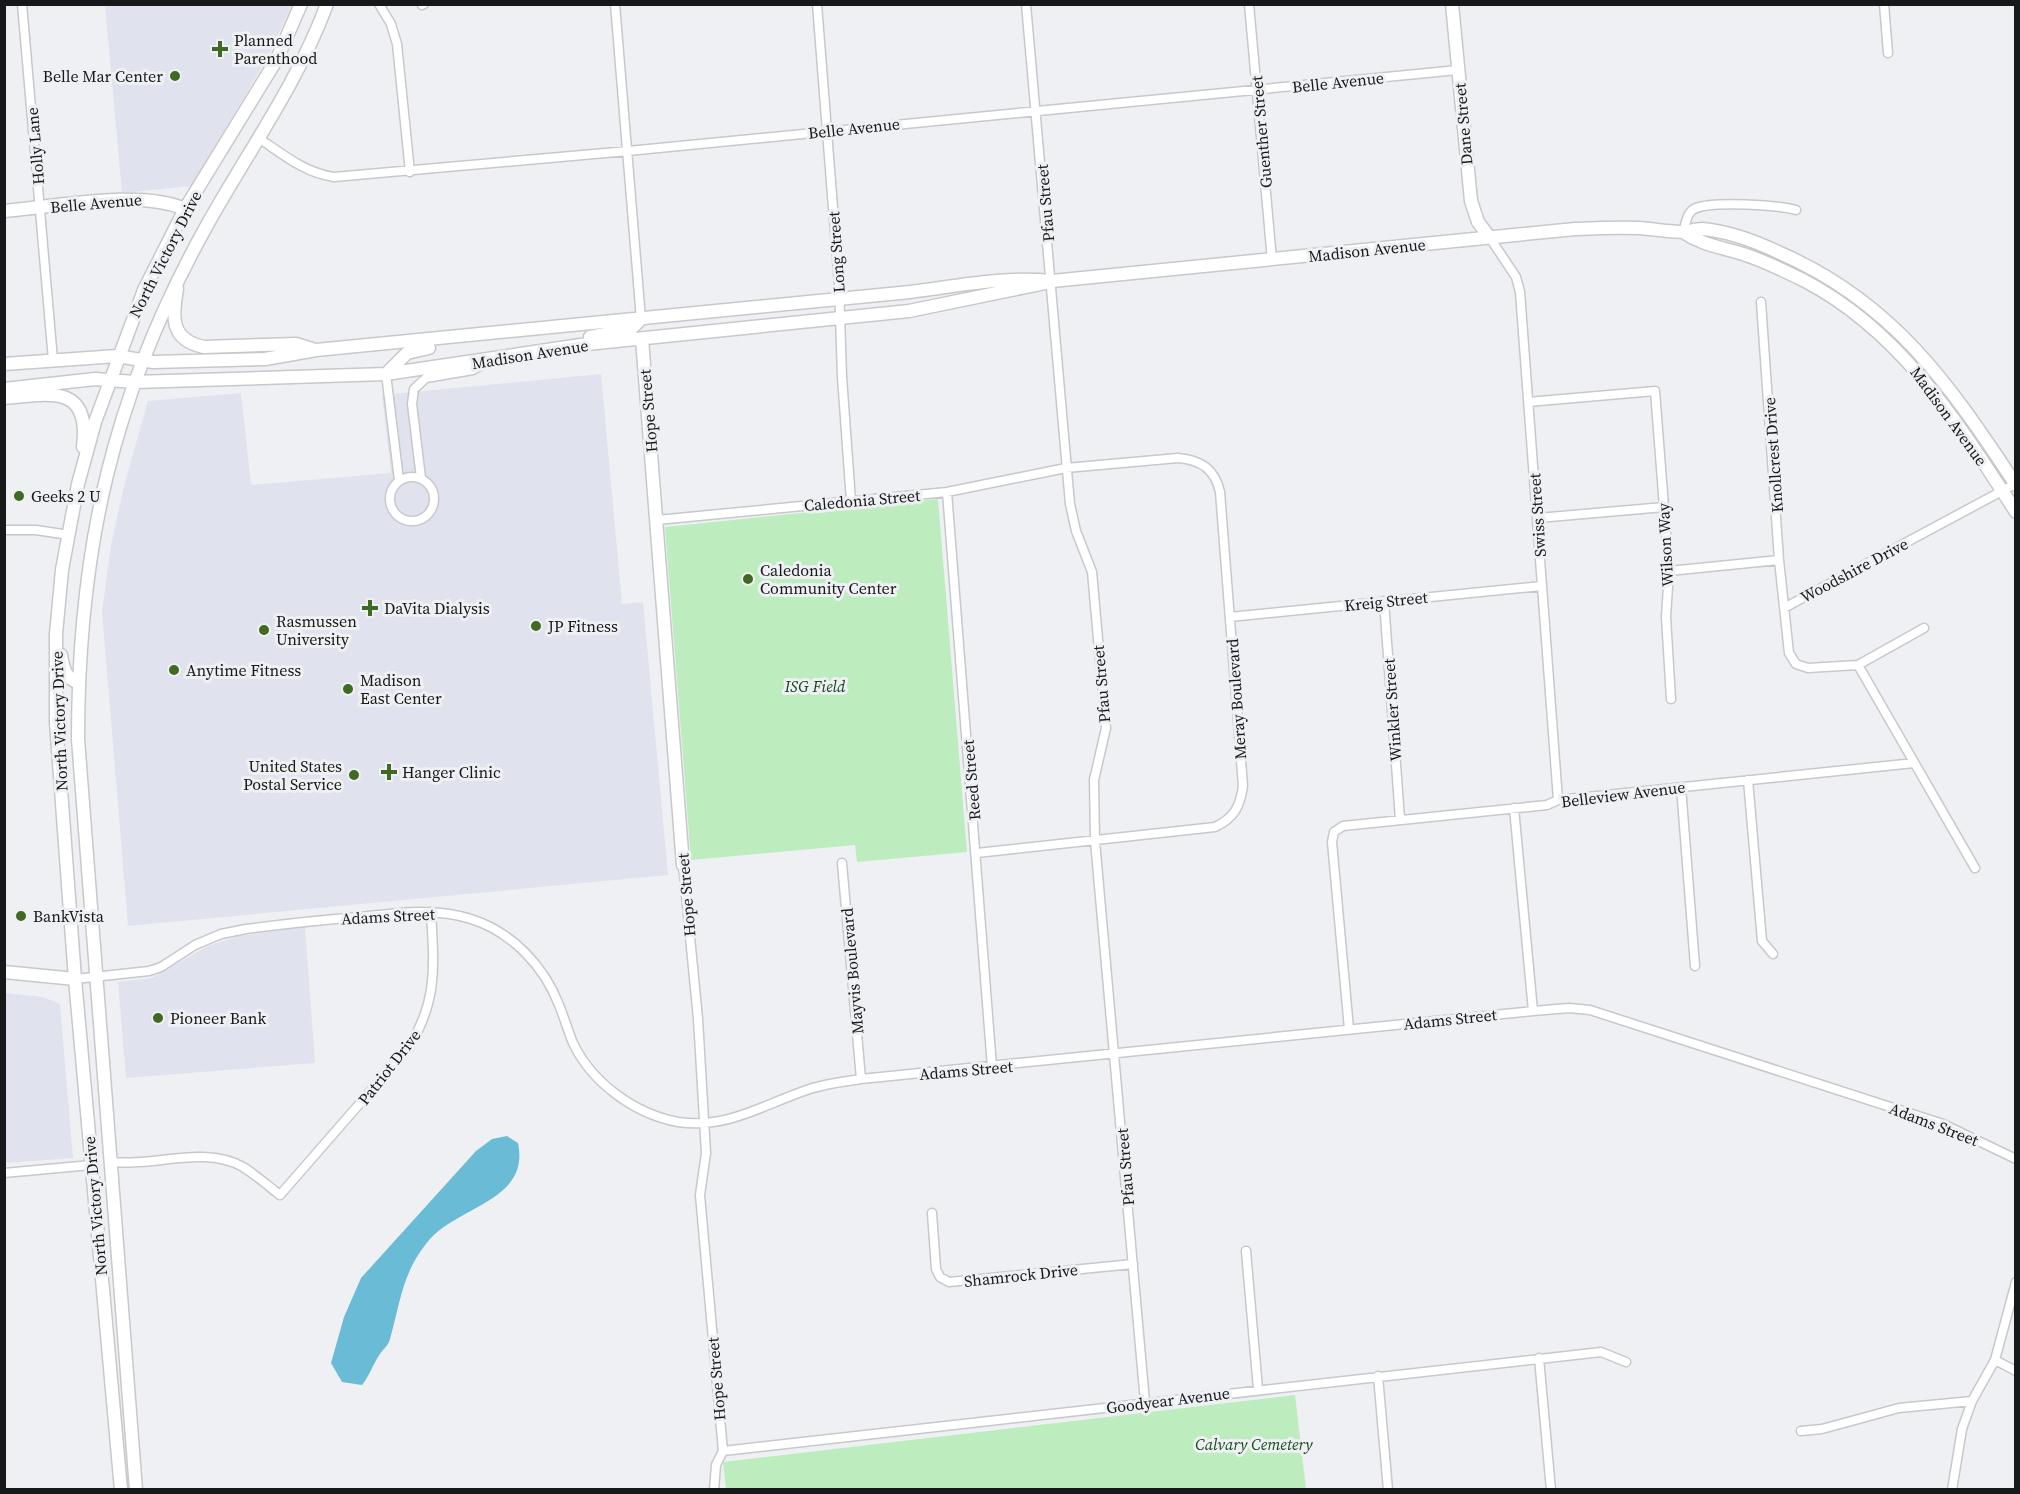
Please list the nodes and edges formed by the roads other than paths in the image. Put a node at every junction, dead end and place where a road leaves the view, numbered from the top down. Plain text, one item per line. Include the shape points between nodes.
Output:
1 (22, 4) edge
2 (301, 4) edge
3 (327, 4) edge
4 (379, 4) edge
5 (615, 4) edge
6 (816, 4) edge
7 (1026, 4) edge
8 (1250, 4) edge
9 (1452, 4) edge
10 (1884, 4) edge
11 (1888, 53) dead end
12 (1458, 70) junction
13 (1257, 90) junction
14 (1036, 110) junction
15 (826, 131) junction
16 (260, 139) junction
17 (628, 151) junction
18 (410, 172) junction
19 (41, 208) junction
20 (185, 209) junction
21 (1796, 210) dead end
22 (4, 211) edge
23 (1683, 232) junction
24 (1490, 238) junction
25 (1272, 260) junction
26 (180, 275) junction
27 (1052, 280) junction
28 (839, 299) junction
29 (1761, 302) dead end
30 (839, 318) junction
31 (641, 319) junction
32 (552, 329) junction
33 (642, 339) junction
34 (316, 350) junction
35 (537, 352) junction
36 (117, 356) junction
37 (52, 360) junction
38 (143, 360) junction
39 (490, 360) junction
40 (4, 364) edge
41 (386, 374) junction
42 (110, 379) junction
43 (135, 382) junction
44 (4, 389) edge
45 (4, 398) edge
46 (1528, 402) junction
47 (1066, 468) junction
48 (421, 478) junction
49 (399, 480) junction
50 (78, 484) junction
51 (2015, 484) edge
52 (2002, 491) junction
53 (947, 492) junction
54 (851, 501) junction
55 (1664, 507) junction
56 (2016, 512) edge
57 (1538, 518) junction
58 (657, 520) junction
59 (4, 530) edge
60 (69, 535) junction
61 (1779, 560) junction
62 (1669, 571) junction
63 (61, 585) junction
64 (1542, 586) junction
65 (1384, 602) junction
66 (1784, 608) junction
67 (1230, 617) junction
68 (1924, 628) dead end
69 (1858, 665) junction
70 (79, 683) junction
71 (1671, 699) dead end
72 (1914, 763) junction
73 (1748, 780) junction
74 (1681, 787) junction
75 (1558, 800) junction
76 (1514, 808) junction
77 (1400, 819) junction
78 (1095, 841) junction
79 (977, 853) junction
80 (842, 863) dead end
81 (683, 866) joint
82 (1975, 868) dead end
83 (431, 912) junction
84 (1773, 954) dead end
85 (1695, 966) dead end
86 (4, 972) edge
87 (96, 977) junction
88 (75, 979) junction
89 (1533, 1011) junction
90 (1349, 1029) junction
91 (1115, 1055) junction
92 (992, 1067) junction
93 (861, 1079) junction
94 (704, 1124) junction
95 (2016, 1159) edge
96 (111, 1162) junction
97 (91, 1165) junction
98 (4, 1173) edge
99 (932, 1213) dead end
100 (1246, 1251) dead end
101 (1133, 1264) junction
102 (2016, 1282) edge
103 (1539, 1358) junction
104 (1995, 1360) junction
105 (1626, 1362) dead end
106 (2016, 1371) edge
107 (1378, 1376) junction
108 (1258, 1389) junction
109 (1972, 1401) junction
110 (1145, 1402) junction
111 (1801, 1431) dead end
112 (723, 1451) junction
113 (121, 1490) edge
114 (136, 1490) edge
115 (714, 1490) edge
116 (1388, 1490) edge
117 (1551, 1490) edge
118 (1952, 1490) edge

1 - 19 street, Holly Lane
2 - 20 main road, North Victory Drive via 277,58
3 - 16 main road, North Victory Drive via 297,73
4 - 18 street via 397,44
5 - 17 street
6 - 15 street, Long Street
7 - 14 street, Pfau Street
8 - 13 street, Guenther Street
9 - 12 main road, Dane Street
10 - 11 street
12 - 13 street, Belle Avenue
12 - 24 main road, Dane Street via 1471,201 1478,222
13 - 14 street, Belle Avenue
13 - 25 street, Guenther Street
14 - 15 street, Belle Avenue
14 - 27 street, Pfau Street
15 - 17 street, Belle Avenue
15 - 28 street, Long Street
16 - 18 street, Belle Avenue via 319,175
16 - 26 main road, North Victory Drive
17 - 18 street, Belle Avenue
17 - 31 street
19 - 20 main road, Belle Avenue via 141,198
19 - 22 main road, Belle Avenue
19 - 37 street, Holly Lane
20 - 36 main road, North Victory Drive via 144,290
21 - 23 street via 1781,206 1695,208 1687,216
23 - 24 main road, Madison Avenue via 1605,228
23 - 51 main road, Madison Avenue via 1701,229 1771,249 1829,277 1868,304 1932,365
23 - 52 main road, Madison Avenue via 1699,243 1784,270 1839,301 1876,329 1936,393
24 - 25 main road, Madison Avenue
24 - 46 street, Swiss Street via 1516,277 1520,292
25 - 27 main road, Madison Avenue
26 - 34 main road via 174,320 187,342 204,347 296,344
26 - 38 main road, North Victory Drive
27 - 28 main road, Madison Avenue via 983,280
27 - 30 main road, Madison Avenue via 941,306
27 - 47 street, Pfau Street
28 - 30 street, Long Street
28 - 31 main road, Madison Avenue
29 - 61 street, Knollcrest Drive
30 - 33 main road, Madison Avenue
30 - 54 street, Long Street
31 - 32 main road, Madison Avenue
31 - 35 main road via 625,331 569,340
32 - 34 main road, Madison Avenue
32 - 41 main road via 416,350 400,358
33 - 35 main road, Madison Avenue
33 - 58 main road, Hope Street
34 - 38 main road, Madison Avenue via 265,358
35 - 39 main road, Madison Avenue
36 - 37 main road, Madison Avenue
36 - 38 main road, Madison Avenue
36 - 42 main road, North Victory Drive
37 - 40 main road, Madison Avenue
38 - 43 main road, North Victory Drive
39 - 41 main road, Madison Avenue
39 - 48 street via 473,370 426,378 414,389 412,404
41 - 43 main road, Madison Avenue
41 - 49 street
42 - 43 main road, Madison Avenue
42 - 44 main road, Madison Avenue
42 - 50 main road, North Victory Drive
43 - 70 main road, North Victory Drive via 98,509 84,599
45 - 50 main road via 56,394 76,405 84,425
46 - 55 street, Wilson Way via 1655,391
46 - 57 street, Swiss Street
47 - 53 street, Caledonia Street
47 - 67 street, Meray Boulevard via 1178,458 1194,459 1206,466 1217,479 1220,492
47 - 78 street, Pfau Street via 1076,531 1092,572 1106,728 1094,780
48 - 49 street
48 - 49 street via 434,491 434,504 428,516 415,521 401,519 392,509 390,496
50 - 60 main road, North Victory Drive
51 - 52 street, Woodshire Drive
52 - 56 main road, Madison Avenue
52 - 66 street, Woodshire Drive
53 - 54 street, Caledonia Street
53 - 79 street, Reed Street
54 - 58 street, Caledonia Street
55 - 57 street
55 - 62 street, Wilson Way
57 - 64 street, Swiss Street
58 - 81 main road, Hope Street
59 - 60 street
60 - 63 main road, North Victory Drive
61 - 62 street
61 - 66 street, Knollcrest Drive
62 - 71 street, Wilson Way via 1666,617
63 - 70 main road via 63,665 71,680
63 - 88 main road, North Victory Drive via 56,722
64 - 65 street, Kreig Street
64 - 75 street, Swiss Street
65 - 67 street, Kreig Street
65 - 77 street, Winkler Street
66 - 69 street, Woodshire Drive via 1789,653 1796,664 1808,668
67 - 78 street, Meray Boulevard via 1243,786 1230,821 1215,827
68 - 69 street
69 - 72 street
70 - 87 main road, North Victory Drive via 78,739
72 - 73 street, Belleview Avenue
72 - 82 street
73 - 74 street, Belleview Avenue
73 - 84 street via 1762,941
74 - 75 street, Belleview Avenue
74 - 85 street
75 - 76 street, Belleview Avenue
76 - 77 street, Belleview Avenue
76 - 89 street
77 - 90 street, Belleview Avenue via 1342,826 1334,832
78 - 79 street, Meray Boulevard
78 - 91 street, Pfau Street
79 - 92 street, Reed Street
80 - 93 street, Mayvis Boulevard
81 - 94 street, Hope Street
83 - 87 street, Adams Street via 246,929 195,945 161,967
83 - 94 street, Adams Street via 472,919 507,936 526,953 554,994 585,1064 620,1097 648,1113
83 - 96 street, Patriot Drive via 435,968 423,1025 409,1047 280,1195 227,1160 208,1157
86 - 88 main road, Adams Street
87 - 88 street, Adams Street
87 - 96 main road, North Victory Drive
88 - 97 main road, North Victory Drive
89 - 90 street, Adams Street
89 - 95 street, Adams Street via 1569,1008 1609,1014 1943,1124
90 - 91 street, Adams Street
91 - 92 street, Adams Street
91 - 101 street, Pfau Street
92 - 93 street, Adams Street
93 - 94 street, Adams Street via 804,1091 748,1115
94 - 112 street, Hope Street via 706,1153 700,1195
96 - 114 main road, North Victory Drive
97 - 98 street
97 - 113 main road, North Victory Drive
99 - 101 street, Shamrock Drive via 936,1269 949,1282
100 - 108 street
101 - 110 street, Pfau Street
102 - 104 street
103 - 105 street, Goodyear Avenue via 1601,1352
103 - 107 street, Goodyear Avenue
103 - 117 street
104 - 106 street
104 - 109 street
107 - 108 street, Goodyear Avenue
107 - 116 street
108 - 110 street, Goodyear Avenue
109 - 111 street via 1899,1408
109 - 118 street via 1962,1429
110 - 112 street, Goodyear Avenue
112 - 115 street via 716,1465

